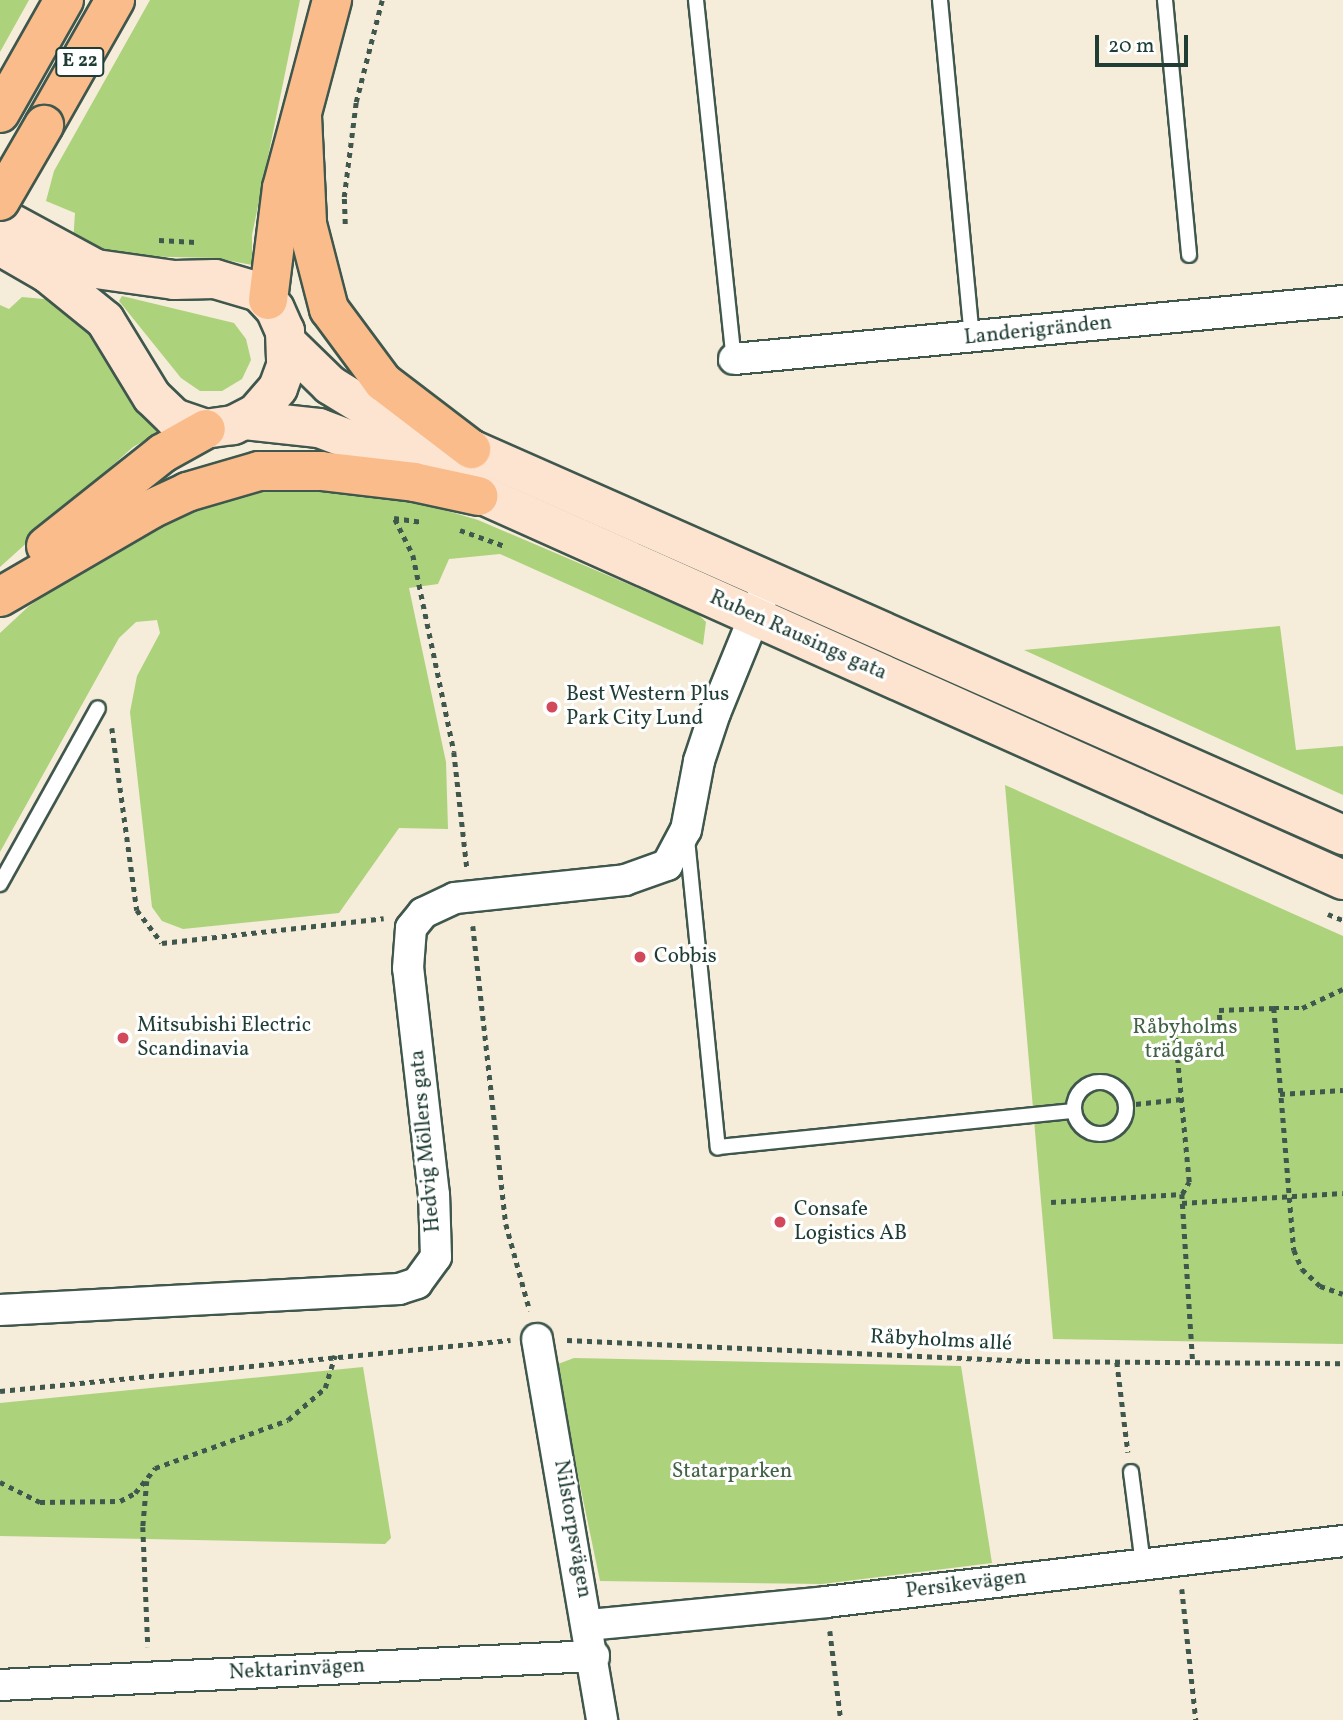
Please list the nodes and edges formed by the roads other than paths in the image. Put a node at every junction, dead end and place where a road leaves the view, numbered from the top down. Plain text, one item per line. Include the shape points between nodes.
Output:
1 (64, 0) edge
2 (115, 0) edge
3 (331, 0) edge
4 (696, 0) edge
5 (940, 0) edge
6 (1165, 0) edge
7 (3, 107) edge
8 (302, 116) junction
9 (0, 201) edge
10 (0, 217) edge
11 (0, 246) edge
12 (1189, 256) dead end
13 (268, 300) junction
14 (1343, 301) edge
15 (972, 337) junction
16 (287, 343) junction
17 (734, 359) joint
18 (245, 420) junction
19 (206, 429) junction
20 (471, 449) junction
21 (478, 496) junction
22 (769, 581) junction
23 (0, 586) edge
24 (0, 597) edge
25 (755, 616) junction
26 (98, 708) road end
27 (686, 830) junction
28 (1343, 835) edge
29 (1343, 880) edge
30 (0, 884) edge
31 (1074, 1111) junction
32 (0, 1310) edge
33 (537, 1339) road end
34 (1131, 1472) road end
35 (1343, 1541) edge
36 (1143, 1564) junction
37 (589, 1625) junction
38 (594, 1656) junction
39 (0, 1685) edge
40 (602, 1720) edge

1 - 7 highway, E 22
2 - 9 highway, E 22, bridge
3 - 8 highway
4 - 17 lane
5 - 15 lane
6 - 12 lane
8 - 13 highway via 274,226
8 - 20 highway via 307,224 329,309 383,382
10 - 13 main road via 96,269 152,279 231,281
11 - 19 main road via 87,303 118,337 163,410
13 - 16 main road
14 - 15 street, Landerigränden
15 - 17 street, Landerigränden
16 - 18 main road via 286,366 278,388
16 - 20 main road, Ruben Rausings gata via 318,376 353,401
18 - 19 main road
18 - 21 main road, Ruben Rausings gata via 297,423 342,434
19 - 23 highway via 163,453 110,493
20 - 22 main road, Ruben Rausings gata
21 - 24 highway via 414,482 321,471 259,471 187,492 150,509
21 - 25 main road, Ruben Rausings gata
22 - 25 street
22 - 28 main road, Ruben Rausings gata
25 - 27 street via 699,761
25 - 29 main road, Ruben Rausings gata
26 - 30 lane
27 - 31 lane via 718,1147
27 - 32 street, Hedvig Möllers gata via 667,865 650,874 470,895 423,913 411,928 407,948 434,1195 436,1256 417,1283 399,1289
31 - 31 lane via 1084,1128 1103,1134 1121,1124 1126,1105 1112,1085 1093,1083 1077,1096
33 - 37 street, Nilstorpsvägen
34 - 36 lane
35 - 36 street, Persikevägen
36 - 37 street, Persikevägen
37 - 38 street, Nilstorpsvägen
38 - 39 street, Nektarinvägen
38 - 40 street, Nilstorpsvägen

